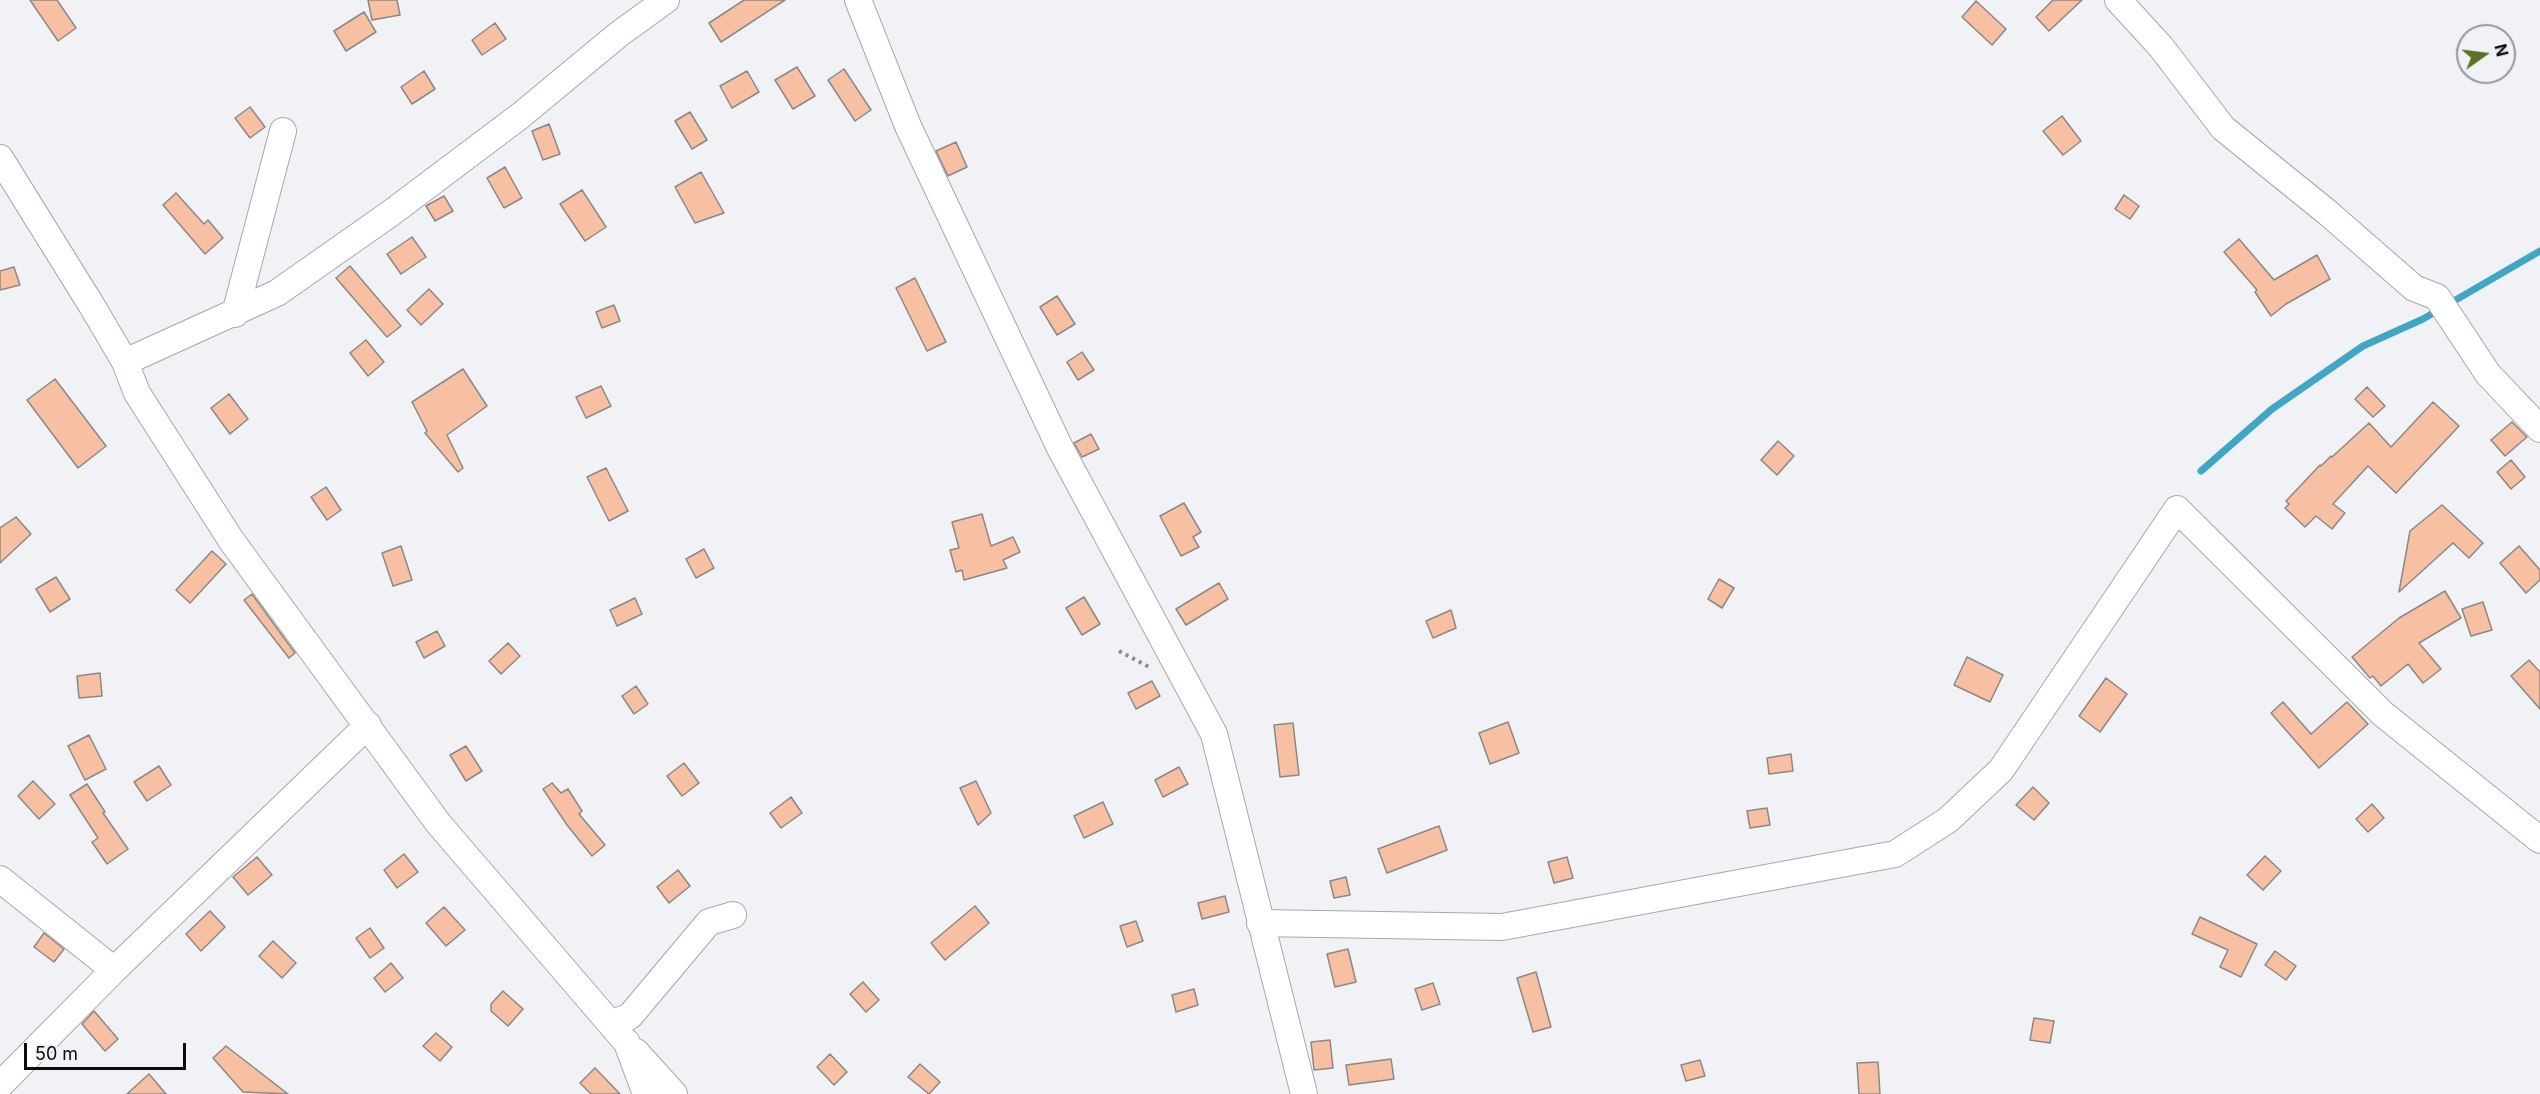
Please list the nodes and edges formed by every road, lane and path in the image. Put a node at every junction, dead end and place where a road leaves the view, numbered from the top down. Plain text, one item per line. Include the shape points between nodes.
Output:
1 (666, 0) edge
2 (858, 0) edge
3 (2118, 0) edge
4 (283, 131) dead end
5 (0, 158) edge
6 (235, 314) junction
7 (125, 362) junction
8 (2540, 429) edge
9 (368, 725) junction
10 (2540, 840) edge
11 (0, 879) edge
12 (732, 915) dead end
13 (1260, 923) junction
14 (114, 970) junction
15 (619, 1034) junction
16 (0, 1085) edge
17 (646, 1094) edge
18 (674, 1094) edge
19 (1304, 1094) edge

1 - 6 street via 392,213 277,293
2 - 13 street via 908,126 1060,448 1215,734
3 - 8 street via 2161,47 2223,128 2414,288 2437,297 2488,374
4 - 6 street
5 - 7 street
6 - 7 street
7 - 9 street via 137,393 231,540
9 - 14 street
9 - 15 street via 438,823
10 - 13 street via 2383,714 2177,509 2001,770 1948,820 1895,854 1502,927
11 - 14 street
12 - 15 street via 709,922
13 - 19 street
14 - 16 street
15 - 17 street
15 - 18 street

